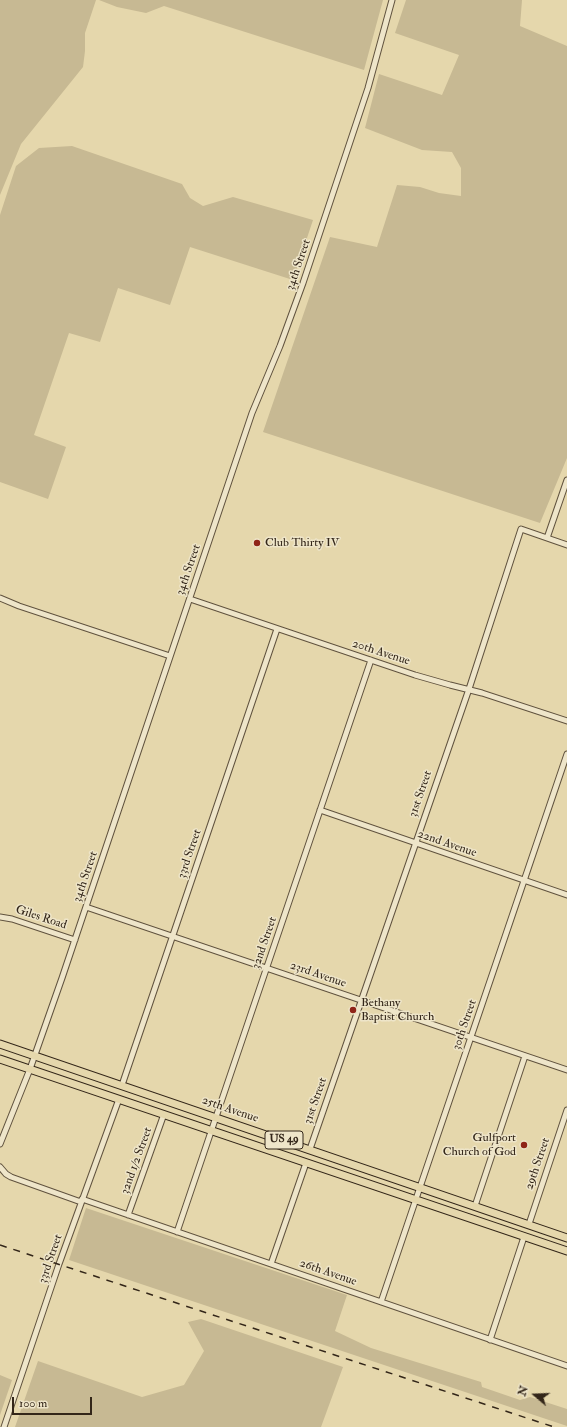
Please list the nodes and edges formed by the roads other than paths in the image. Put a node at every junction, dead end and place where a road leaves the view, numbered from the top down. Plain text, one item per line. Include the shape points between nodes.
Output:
1 (392, 0) edge
2 (567, 480) edge
3 (547, 538) junction
4 (567, 545) edge
5 (0, 598) edge
6 (190, 599) junction
7 (277, 629) junction
8 (170, 656) junction
9 (371, 660) junction
10 (469, 689) junction
11 (567, 721) edge
12 (567, 754) edge
13 (320, 810) junction
14 (415, 843) junction
15 (524, 881) junction
16 (567, 895) edge
17 (86, 907) junction
18 (0, 916) edge
19 (172, 936) junction
20 (75, 940) junction
21 (266, 968) junction
22 (361, 1000) junction
23 (471, 1037) junction
24 (0, 1044) edge
25 (34, 1056) junction
26 (525, 1056) junction
27 (0, 1058) edge
28 (30, 1069) junction
29 (567, 1070) edge
30 (122, 1085) junction
31 (119, 1099) junction
32 (567, 1110) edge
33 (164, 1114) junction
34 (216, 1117) junction
35 (212, 1131) junction
36 (0, 1144) edge
37 (310, 1149) junction
38 (306, 1163) junction
39 (0, 1167) edge
40 (420, 1187) junction
41 (416, 1200) junction
42 (82, 1201) junction
43 (475, 1206) junction
44 (128, 1215) junction
45 (529, 1224) junction
46 (177, 1232) junction
47 (524, 1237) junction
48 (567, 1238) edge
49 (567, 1251) edge
50 (271, 1264) junction
51 (381, 1302) junction
52 (490, 1340) junction
53 (567, 1366) edge
54 (4, 1427) edge

1 - 6 street, 34th Street via 368,88 305,276 252,413
2 - 3 street
3 - 4 street
3 - 10 street, 31st Street via 521,529
5 - 8 street
6 - 7 street, 20th Avenue
6 - 8 street, 34th Street
7 - 9 street, 20th Avenue
7 - 19 street, 33rd Street
8 - 17 street, 34th Street
9 - 10 street, 20th Avenue
9 - 13 street, 32nd Street
10 - 11 street, 20th Avenue
10 - 14 street, 31st Street
12 - 15 street, 30th Street
13 - 14 street, 22nd Avenue
13 - 21 street, 32nd Street
14 - 15 street, 22nd Avenue
14 - 22 street, 31st Street
15 - 16 street, 22nd Avenue
15 - 23 street, 30th Street
17 - 19 street, 23rd Avenue
17 - 20 street, 34th Street
18 - 20 street, Giles Road
19 - 21 street, 23rd Avenue
19 - 30 street, 33rd Street
20 - 25 street, 34th Street
21 - 22 street, 23rd Avenue
21 - 34 street, 32nd Street
22 - 23 street, 23rd Avenue
22 - 37 street, 31st Street
23 - 26 street, 23rd Avenue
23 - 40 street, 30th Street
24 - 25 main road, 25th Avenue / US 49
25 - 28 street, 34th Street
25 - 30 main road, 25th Avenue / US 49
26 - 29 street, 23rd Avenue
26 - 43 street
27 - 28 main road, US 49
28 - 31 main road, US 49
28 - 36 street, 34th Street
30 - 34 main road, 25th Avenue / US 49
31 - 33 main road, US 49
31 - 42 street, 33rd Street
32 - 45 street, 29th Street
33 - 35 main road, US 49
33 - 44 street, 32nd 1/2 Street
34 - 35 street, 32nd Street
34 - 37 main road, 25th Avenue / US 49
35 - 38 main road, US 49
35 - 46 street, 32nd Street
37 - 40 main road, 25th Avenue / US 49
38 - 41 main road, US 49
38 - 50 street
39 - 42 street, 26th Avenue via 11,1177
40 - 41 street, 30th Street
40 - 43 main road, 25th Avenue / US 49
41 - 47 main road, US 49
41 - 51 street, 30th Street
42 - 44 street, 26th Avenue
42 - 54 street, 33rd Street
43 - 45 main road, 25th Avenue / US 49
44 - 46 street, 26th Avenue
45 - 48 main road, 25th Avenue / US 49
46 - 50 street, 26th Avenue
47 - 49 main road, US 49
47 - 52 street
50 - 51 street, 26th Avenue
51 - 52 street, 26th Avenue
52 - 53 street, 26th Avenue

